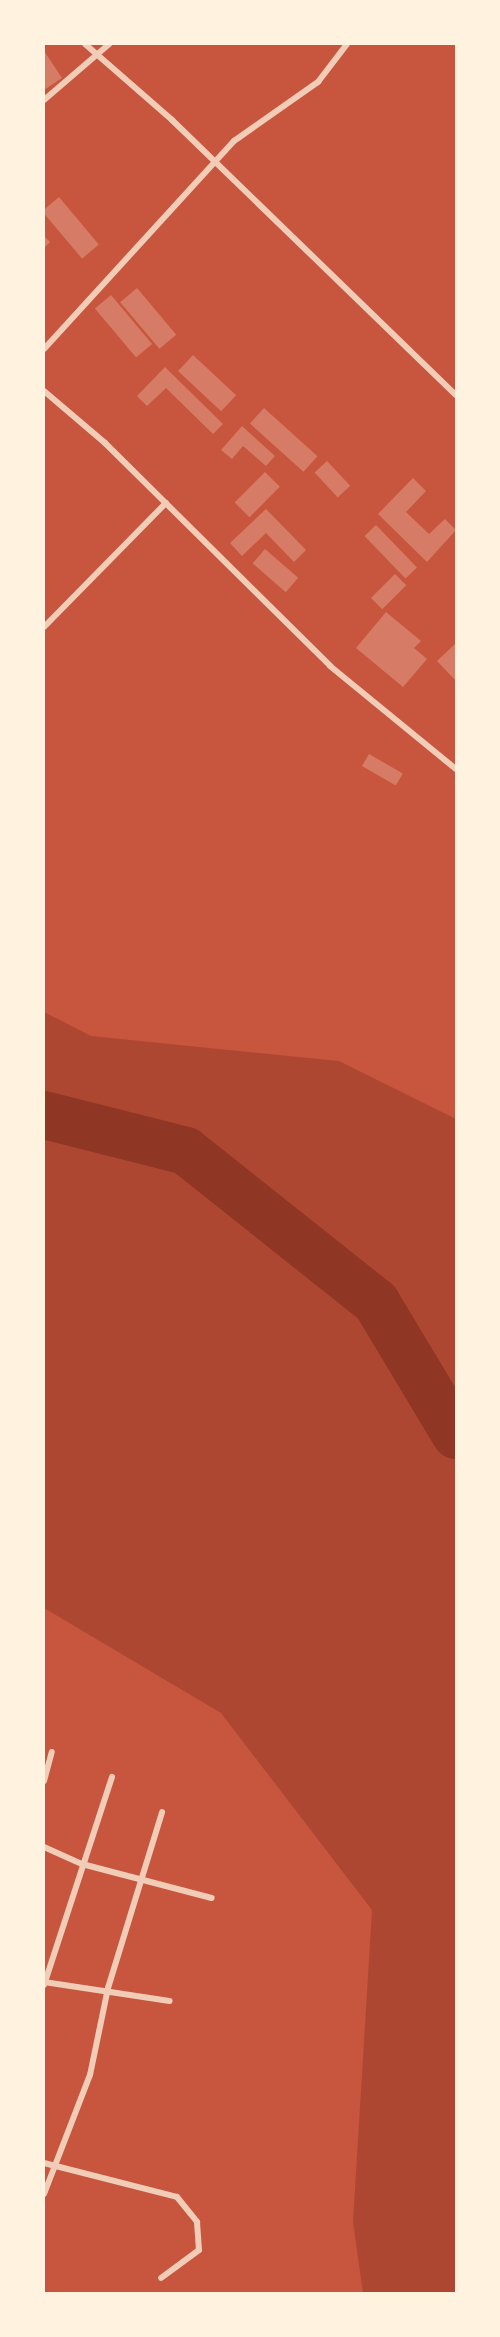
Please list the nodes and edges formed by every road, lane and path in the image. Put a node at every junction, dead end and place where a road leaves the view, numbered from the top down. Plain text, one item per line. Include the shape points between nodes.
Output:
1 (85, 44) edge
2 (109, 44) edge
3 (347, 44) edge
4 (98, 55) junction
5 (44, 100) edge
6 (214, 162) junction
7 (44, 349) edge
8 (44, 391) edge
9 (456, 395) edge
10 (166, 502) junction
11 (44, 627) edge
12 (456, 769) edge
13 (52, 1752) dead end
14 (112, 1777) dead end
15 (44, 1781) edge
16 (162, 1812) dead end
17 (44, 1847) edge
18 (82, 1864) junction
19 (142, 1877) junction
20 (212, 1898) dead end
21 (44, 1983) edge
22 (108, 1988) junction
23 (170, 2001) dead end
24 (44, 2163) edge
25 (55, 2167) junction
26 (44, 2194) edge
27 (161, 2278) dead end

1 - 4 street
2 - 4 street
3 - 6 street via 318,82 249,128
4 - 5 street
4 - 6 street
6 - 7 street
6 - 9 street
8 - 10 street
10 - 11 street
10 - 12 street via 330,666
13 - 15 street
14 - 18 street
16 - 19 street
17 - 18 street
18 - 19 street
18 - 21 street
19 - 20 street
19 - 22 street
21 - 22 street
22 - 23 street
22 - 25 street via 90,2075
24 - 25 street
25 - 26 street
25 - 27 street via 177,2197 197,2222 199,2250

